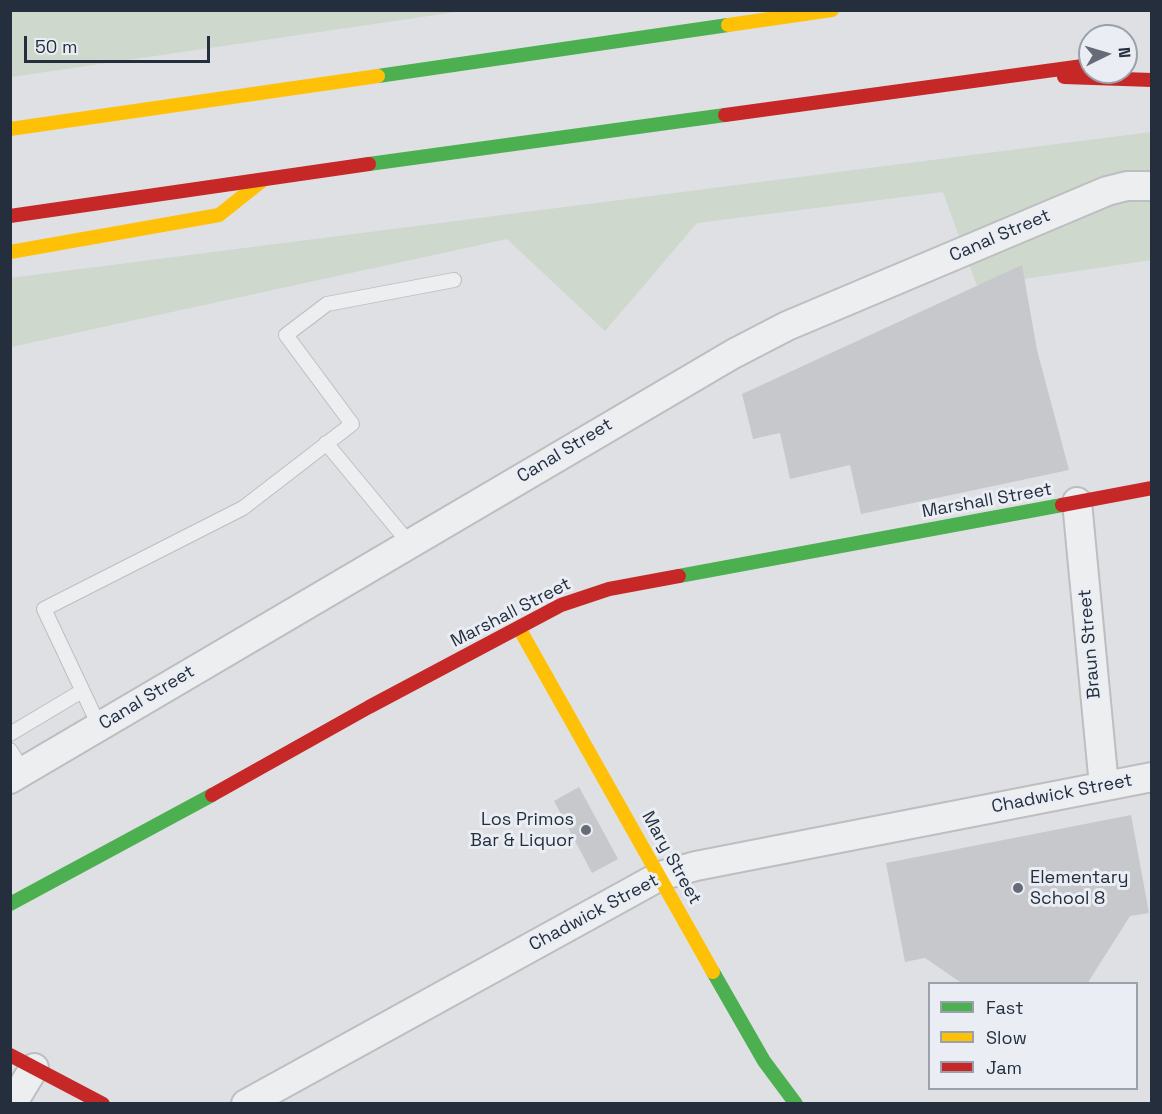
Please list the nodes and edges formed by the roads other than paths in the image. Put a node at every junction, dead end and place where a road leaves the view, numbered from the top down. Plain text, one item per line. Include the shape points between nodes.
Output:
1 (832, 10) edge
2 (1078, 67) edge
3 (1017, 75) junction
4 (1152, 80) edge
5 (10, 119) edge
6 (70, 120) junction
7 (10, 129) edge
8 (266, 178) junction
9 (1148, 186) dead end
10 (10, 216) edge
11 (10, 252) edge
12 (454, 280) dead end
13 (326, 443) junction
14 (1152, 488) edge
15 (1077, 502) junction
16 (409, 543) junction
17 (519, 627) junction
18 (82, 691) junction
19 (102, 724) junction
20 (10, 734) edge
21 (15, 767) edge
22 (1152, 777) edge
23 (1104, 786) junction
24 (660, 876) junction
25 (10, 904) edge
26 (22, 1061) edge
27 (12, 1104) edge
28 (103, 1104) edge
29 (246, 1104) edge
30 (796, 1104) edge

1 - 6 main road
2 - 3 main road
3 - 4 main road
3 - 8 main road
5 - 6 main road
6 - 7 main road
8 - 10 main road
8 - 11 main road via 219,215
9 - 16 street, Canal Street via 1107,191 787,326 678,385
12 - 13 lane via 327,304 286,335 352,424
13 - 16 lane
13 - 18 lane via 243,508 44,609
14 - 15 main road, Marshall Street
15 - 17 main road, Marshall Street via 609,589 561,604
15 - 23 street, Braun Street
16 - 19 street, Canal Street
17 - 24 main road, Mary Street
17 - 25 main road, Marshall Street
18 - 19 lane
18 - 20 lane
19 - 21 street, Canal Street
22 - 23 street, Chadwick Street
23 - 24 street, Chadwick Street
24 - 29 street, Chadwick Street
24 - 30 main road, Mary Street via 764,1061
26 - 27 street
26 - 28 main road

